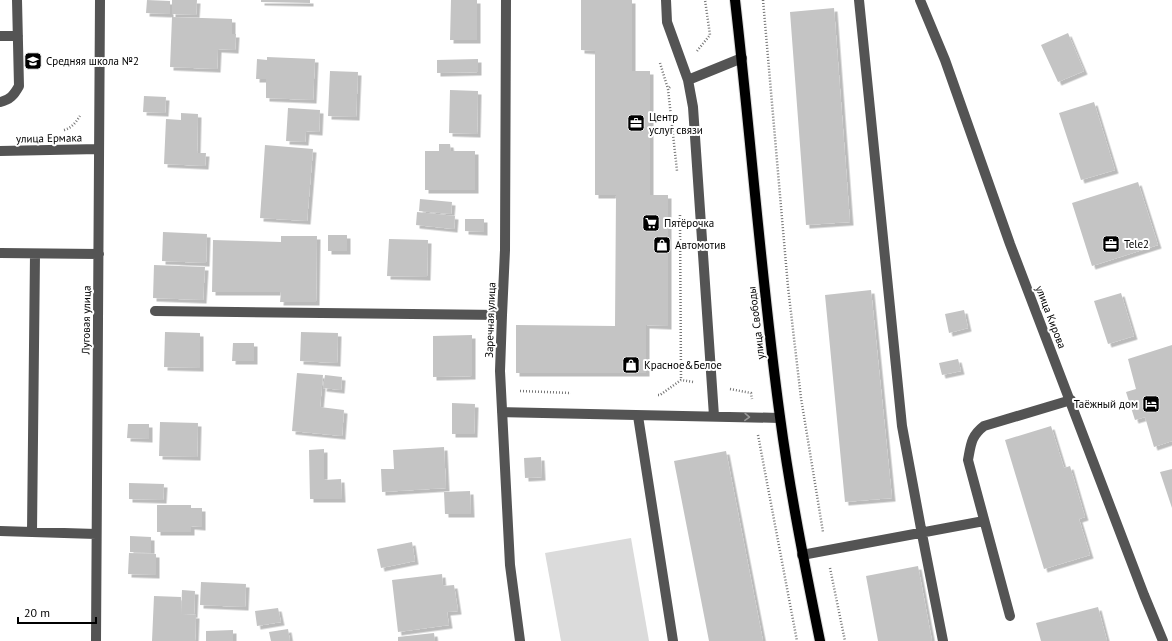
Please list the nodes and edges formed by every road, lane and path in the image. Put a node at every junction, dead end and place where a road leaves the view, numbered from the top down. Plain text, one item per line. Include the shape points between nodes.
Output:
1 (17, 0) edge
2 (100, 0) edge
3 (506, 0) edge
4 (666, 0) edge
5 (735, 0) edge
6 (763, 0) edge
7 (859, 0) edge
8 (920, 0) edge
9 (0, 36) edge
10 (18, 36) junction
11 (742, 58) junction
12 (688, 80) junction
13 (0, 102) edge
14 (99, 149) junction
15 (0, 151) edge
16 (0, 253) edge
17 (35, 254) junction
18 (98, 254) junction
19 (155, 311) dead end
20 (502, 315) junction
21 (712, 386) junction
22 (520, 391) dead end
23 (574, 393) dead end
24 (652, 395) dead end
25 (1071, 400) junction
26 (502, 412) junction
27 (638, 416) junction
28 (714, 416) junction
29 (755, 417) junction
30 (780, 418) junction
31 (984, 521) junction
32 (0, 531) edge
33 (32, 532) junction
34 (96, 534) junction
35 (922, 534) junction
36 (826, 551) junction
37 (802, 555) junction
38 (1010, 616) dead end
39 (96, 641) edge
40 (520, 641) edge
41 (673, 641) edge
42 (797, 641) edge
43 (820, 641) edge
44 (845, 641) edge
45 (943, 641) edge
46 (1163, 641) edge

1 - 10 street
2 - 14 street, Луговая улица
3 - 20 street, Заречная улица via 505,250
4 - 12 street via 667,22
5 - 11 main road, улица Свободы
6 - 36 path via 789,295 801,398
7 - 35 street via 902,426
8 - 25 street, улица Кирова via 945,60 1010,244
9 - 10 street
10 - 13 street via 19,86 9,99
11 - 12 street
11 - 30 main road, улица Свободы via 765,300
12 - 21 street via 693,107
14 - 15 street, улица Ермака
14 - 18 street, Луговая улица
16 - 17 street
17 - 18 street
17 - 33 street
18 - 34 street, Луговая улица
19 - 20 street
20 - 26 street, Заречная улица
21 - 24 path via 681,380 660,395
21 - 28 street
21 - 29 path via 751,393
22 - 23 path
25 - 31 street via 984,426 975,433 968,460
25 - 46 street, улица Кирова
26 - 27 street
26 - 40 street, Заречная улица via 510,565
27 - 28 street
27 - 41 street
28 -> 29 street
29 - 30 street
29 - 42 path
30 - 37 main road, улица Свободы
31 - 35 street
31 - 38 street
32 - 33 street
33 - 34 street
34 - 39 street, Луговая улица
35 - 36 street
35 - 45 street
36 - 37 street
36 - 44 path
37 - 43 main road, улица Свободы

